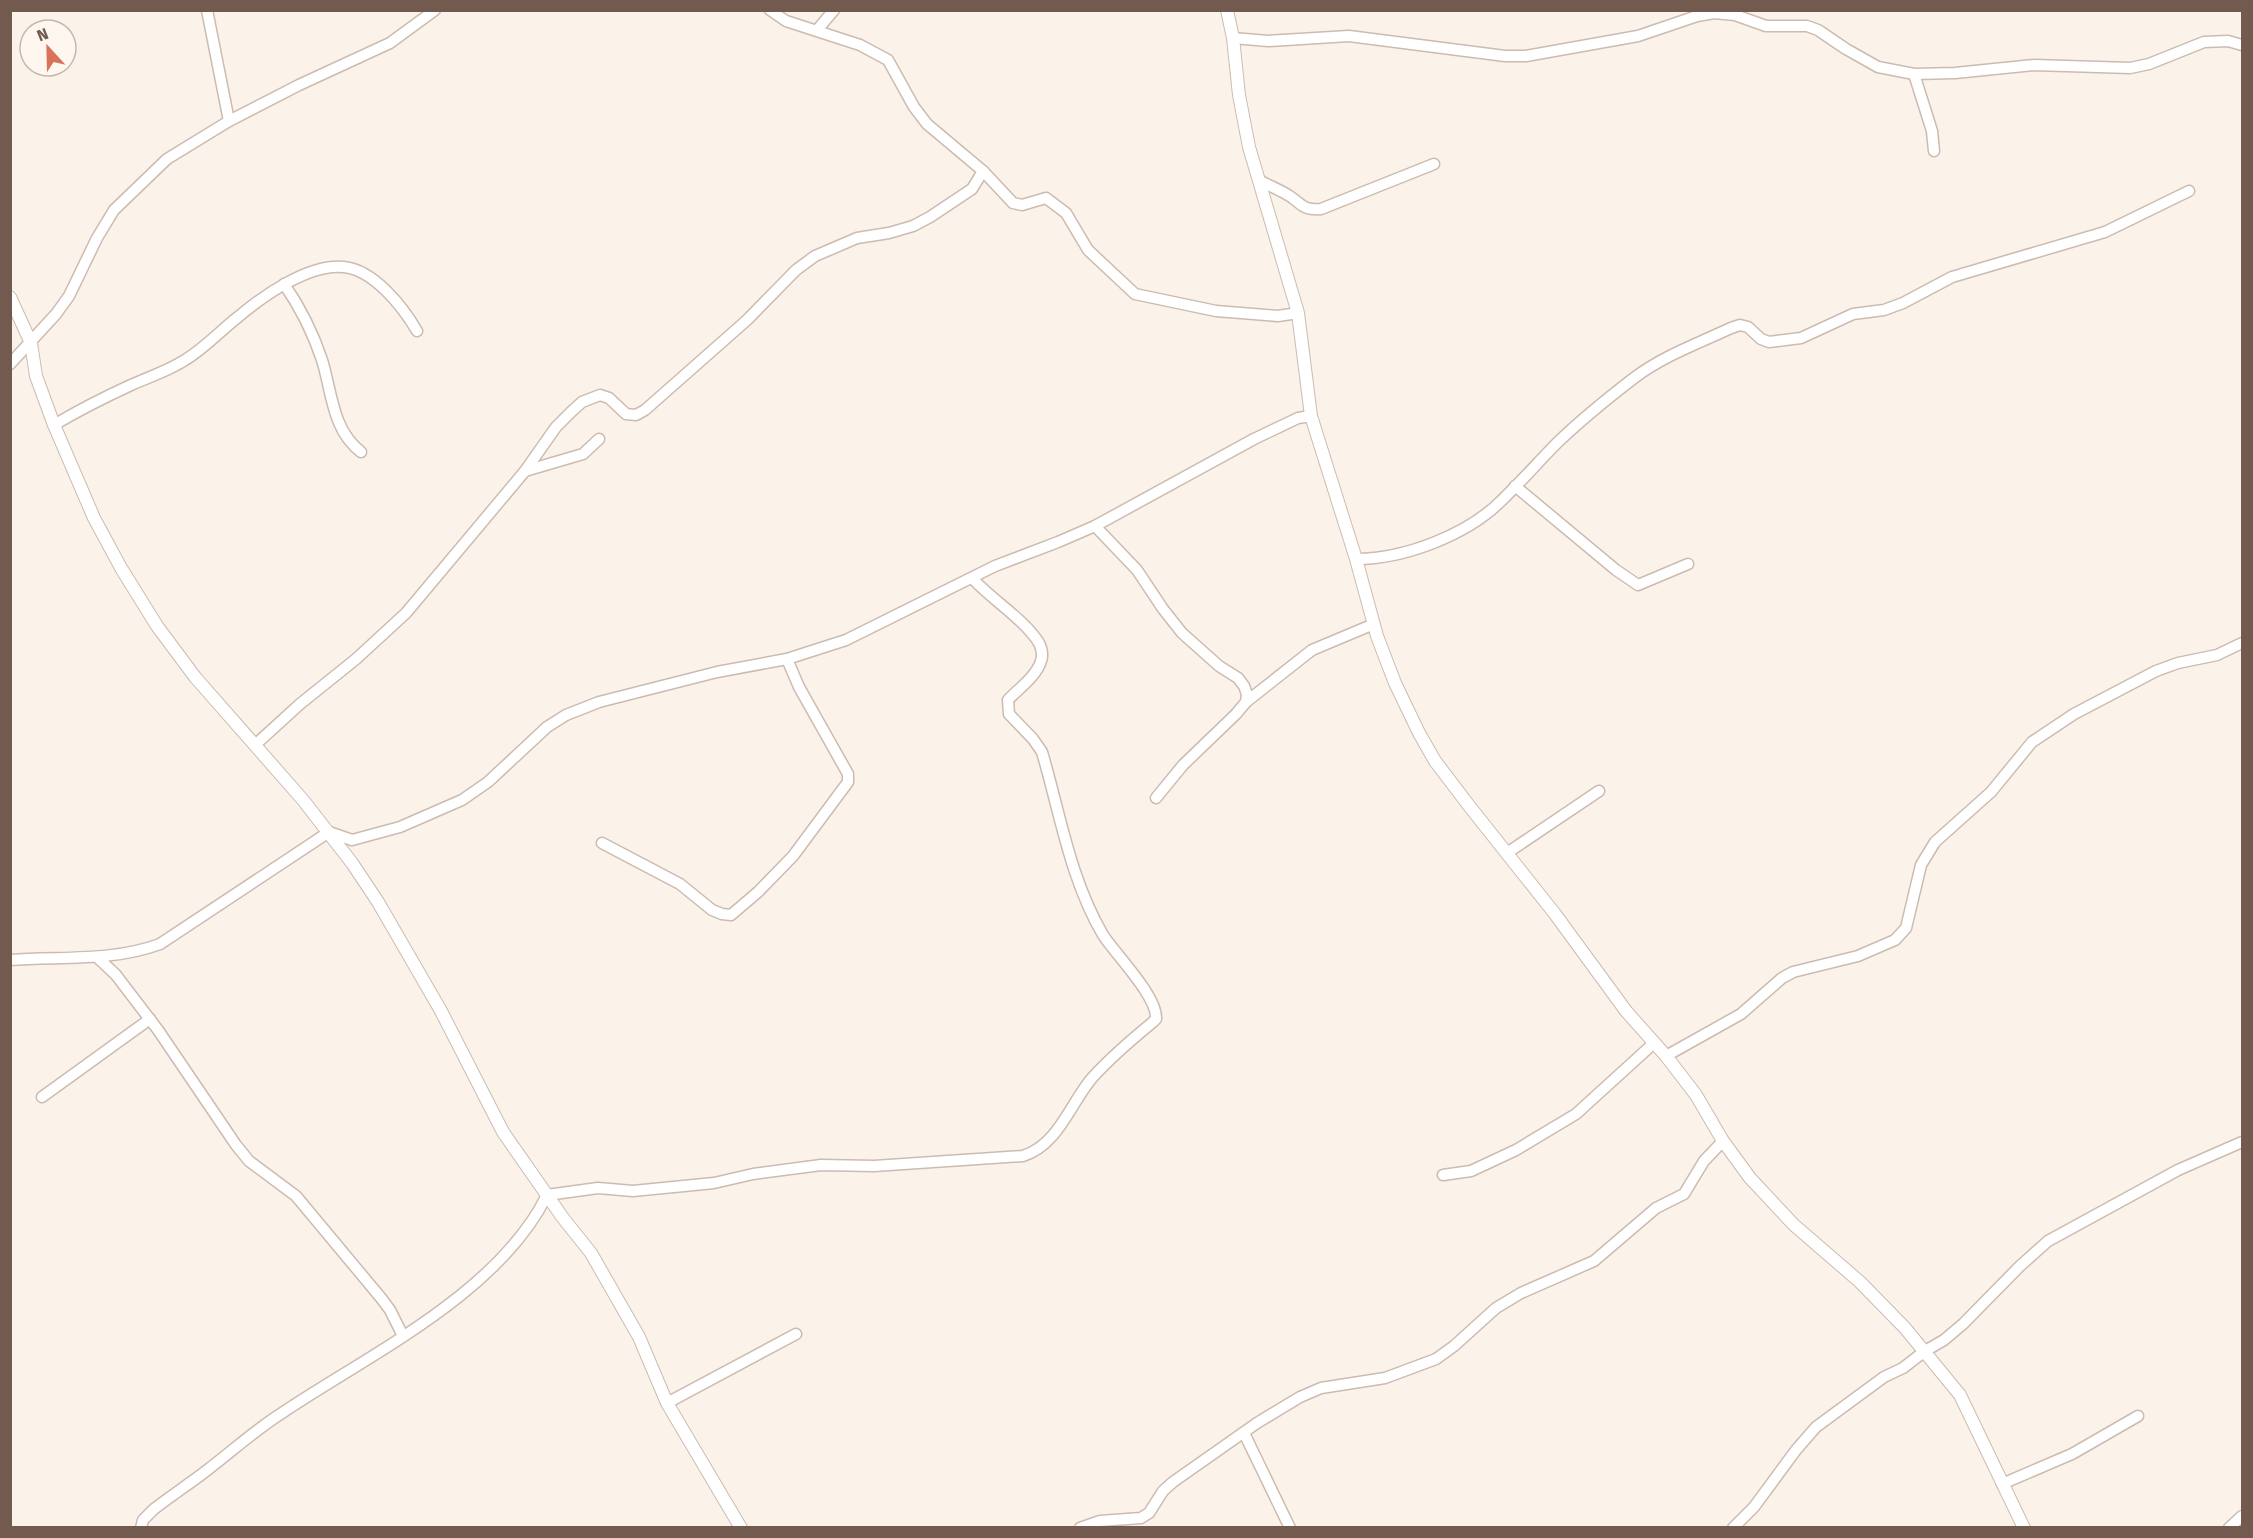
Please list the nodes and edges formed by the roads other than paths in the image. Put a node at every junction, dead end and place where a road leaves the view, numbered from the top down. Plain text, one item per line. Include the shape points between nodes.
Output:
1 (207, 10) edge
2 (435, 10) edge
3 (770, 10) edge
4 (834, 10) edge
5 (1227, 10) edge
6 (1714, 12) edge
7 (817, 30) junction
8 (1233, 38) junction
9 (2242, 45) edge
10 (1914, 74) junction
11 (229, 121) junction
12 (1934, 151) dead end
13 (1434, 164) dead end
14 (983, 171) junction
15 (1259, 180) junction
16 (2189, 191) dead end
17 (284, 284) junction
18 (10, 297) edge
19 (1298, 313) junction
20 (417, 331) dead end
21 (31, 344) junction
22 (10, 364) edge
23 (1311, 416) junction
24 (54, 425) junction
25 (599, 439) dead end
26 (361, 452) dead end
27 (525, 471) junction
28 (1515, 486) junction
29 (1095, 526) junction
30 (1356, 559) junction
31 (1688, 564) dead end
32 (972, 578) junction
33 (1374, 624) junction
34 (2242, 643) edge
35 (787, 659) junction
36 (1246, 702) junction
37 (255, 745) junction
38 (1599, 791) dead end
39 (1156, 798) dead end
40 (329, 832) junction
41 (602, 843) dead end
42 (1507, 853) junction
43 (127, 953) junction
44 (97, 957) junction
45 (10, 960) edge
46 (116, 975) junction
47 (150, 1019) junction
48 (1654, 1043) junction
49 (1666, 1056) junction
50 (42, 1097) dead end
51 (1723, 1141) junction
52 (2242, 1142) edge
53 (1443, 1175) dead end
54 (547, 1195) junction
55 (796, 1334) dead end
56 (403, 1336) junction
57 (1925, 1351) junction
58 (667, 1403) junction
59 (2138, 1416) dead end
60 (1244, 1433) junction
61 (2002, 1484) junction
62 (2242, 1516) edge
63 (141, 1527) edge
64 (741, 1527) edge
65 (1080, 1527) edge
66 (1290, 1527) edge
67 (1734, 1527) edge
68 (2024, 1527) edge
69 (2229, 1527) edge

1 - 11 street
2 - 11 street via 390,43
3 - 7 street via 786,21
4 - 7 street
5 - 8 street
6 - 8 street via 1638,36 1526,56 1349,36 1268,41
6 - 10 street via 1766,26 1807,26 1878,67
7 - 14 street via 888,60 927,124
8 - 15 street via 1239,95
9 - 10 street via 2228,40 2204,42 2130,68 2034,65
10 - 12 street via 1932,131
11 - 21 street via 167,159 114,210 69,296
13 - 15 street via 1311,210
14 - 19 street via 1013,202 1022,205 1046,198 1054,202 1066,213 1088,250 1135,294 1216,311 1278,316
14 - 27 street via 972,189 930,218 889,233 857,238 815,256 645,410 636,415 626,414 600,395 582,402 556,427
15 - 19 street
16 - 28 street via 2105,232 1952,277 1904,303 1853,314 1801,338 1769,342 1748,327 1731,328 1637,375 1585,418
17 - 20 street via 324,269 354,270 398,303
17 - 24 street via 183,362
17 - 26 street via 299,306 321,356 339,426
18 - 21 street
19 - 23 street
21 - 22 street
21 - 24 street via 36,376
23 - 29 street via 1272,430
23 - 30 street
24 - 37 street via 94,518 157,626 195,677
25 - 27 street via 583,454
27 - 37 street via 406,613
28 - 30 street via 1478,520 1454,533 1385,558
28 - 31 street via 1638,585
29 - 32 street
29 - 36 street via 1137,570 1182,633 1244,686
30 - 33 street
32 - 35 street via 846,640
32 - 54 street via 1039,643 1039,666 1008,700 1009,714 1042,752 1083,893 1111,947 1141,984 1156,1019 1103,1066 1045,1145 1023,1156 821,1166 714,1183 633,1191 597,1188
33 - 36 street via 1312,650
33 - 42 street via 1395,683 1435,761
34 - 49 street via 2217,655 2178,663 2148,675 2031,742 1991,792 1935,842 1921,865 1906,928 1895,940 1858,956 1793,972 1741,1014
35 - 40 street via 675,682 591,705 547,727 488,782 462,800 400,827 352,840
35 - 41 street via 848,774 848,782 793,855 758,892 731,915 722,914 650,866
36 - 39 street
37 - 40 street
38 - 42 street
40 - 43 street via 160,944
40 - 54 street via 400,938 503,1132
42 - 48 street
43 - 44 street
43 - 46 street
44 - 45 street
44 - 46 street
46 - 47 street
47 - 50 street
47 - 56 street via 236,1145 249,1161 285,1186 311,1212 386,1304
48 - 49 street
48 - 53 street via 1576,1114 1471,1172
49 - 51 street via 1696,1095
51 - 57 street via 1750,1178 1794,1225 1860,1282
51 - 60 street via 1704,1161 1684,1194 1656,1208 1594,1261 1496,1308 1436,1359 1385,1378 1321,1389 1279,1409
52 - 57 street via 2178,1170 2048,1241 1963,1324
54 - 56 street via 537,1216 493,1266 460,1296
54 - 58 street via 591,1253 639,1337
55 - 58 street
56 - 63 street via 280,1414 154,1509
57 - 61 street via 1960,1395
57 - 67 street via 1816,1427
58 - 64 street
59 - 61 street via 2072,1454
60 - 65 street via 1162,1491 1149,1513 1141,1518 1100,1521
60 - 66 street
61 - 68 street
62 - 69 street

